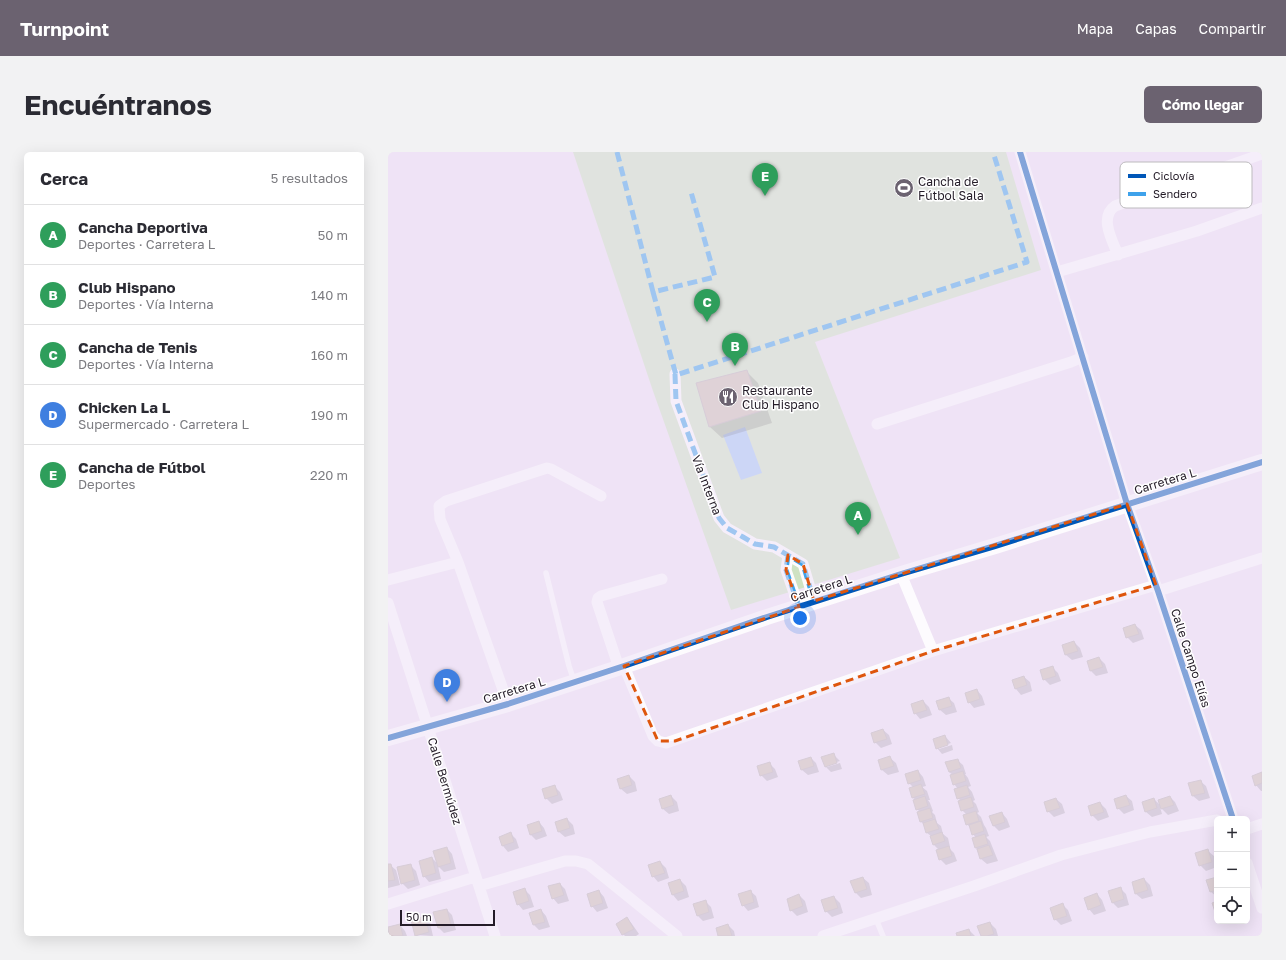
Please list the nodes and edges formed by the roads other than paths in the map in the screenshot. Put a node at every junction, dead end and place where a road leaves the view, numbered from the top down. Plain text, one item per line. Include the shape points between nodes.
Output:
1 (1020, 152) edge
2 (1262, 154) edge
3 (1239, 162) edge
4 (1120, 204) edge
5 (1262, 208) edge
6 (1118, 255) junction
7 (1056, 272) junction
8 (1083, 357) junction
9 (676, 374) dead end
10 (877, 424) dead end
11 (1262, 462) edge
12 (601, 496) dead end
13 (1127, 504) junction
14 (788, 555) junction
15 (1262, 558) edge
16 (458, 562) junction
17 (546, 573) dead end
18 (901, 574) junction
19 (662, 579) dead end
20 (388, 580) edge
21 (1157, 588) junction
22 (814, 601) junction
23 (389, 606) edge
24 (799, 607) junction
25 (933, 651) junction
26 (622, 667) junction
27 (575, 682) junction
28 (508, 704) junction
29 (429, 727) junction
30 (388, 738) edge
31 (1228, 816) edge
32 (1214, 821) edge
33 (1262, 824) edge
34 (1250, 828) edge
35 (1250, 872) edge
36 (477, 881) junction
37 (388, 904) edge
38 (1262, 908) edge
39 (876, 918) junction
40 (495, 936) edge
41 (677, 936) edge
42 (823, 936) edge
43 (883, 936) edge

1 - 7 street, Calle Campo Elías
2 - 3 street
4 - 6 street via 1110,209 1107,218
5 - 6 street
6 - 7 street
7 - 8 street, Calle Campo Elías
8 - 10 street
8 - 13 street, Calle Campo Elías
9 - 14 street, Vía Interna via 676,401 722,524 755,544 774,547
11 - 13 street, Carretera L
12 - 16 street via 548,468 446,501 439,506 440,519
13 - 18 street, Carretera L
13 - 21 street, Calle Campo Elías
14 - 22 street via 802,564
14 - 24 street via 786,570
15 - 21 street
16 - 20 street
16 - 28 street
17 - 27 lane
18 - 22 street, Carretera L
18 - 25 street
19 - 26 street via 598,598 597,602
21 - 25 street
21 - 31 street, Calle Campo Elías
22 - 24 street, Carretera L
23 - 29 street, Calle Bermúdez
24 - 26 street, Carretera L
25 - 26 street via 666,743 658,741 653,736
26 - 27 street, Carretera L
27 - 28 street, Carretera L
28 - 29 street, Carretera L
29 - 30 street, Carretera L
29 - 36 street, Calle Bermúdez
32 - 39 street via 1150,832 1061,855
33 - 34 street
35 - 38 street
36 - 37 street
36 - 40 street, Calle Bermúdez
36 - 41 street via 564,861 588,864
39 - 42 street
39 - 43 lane

